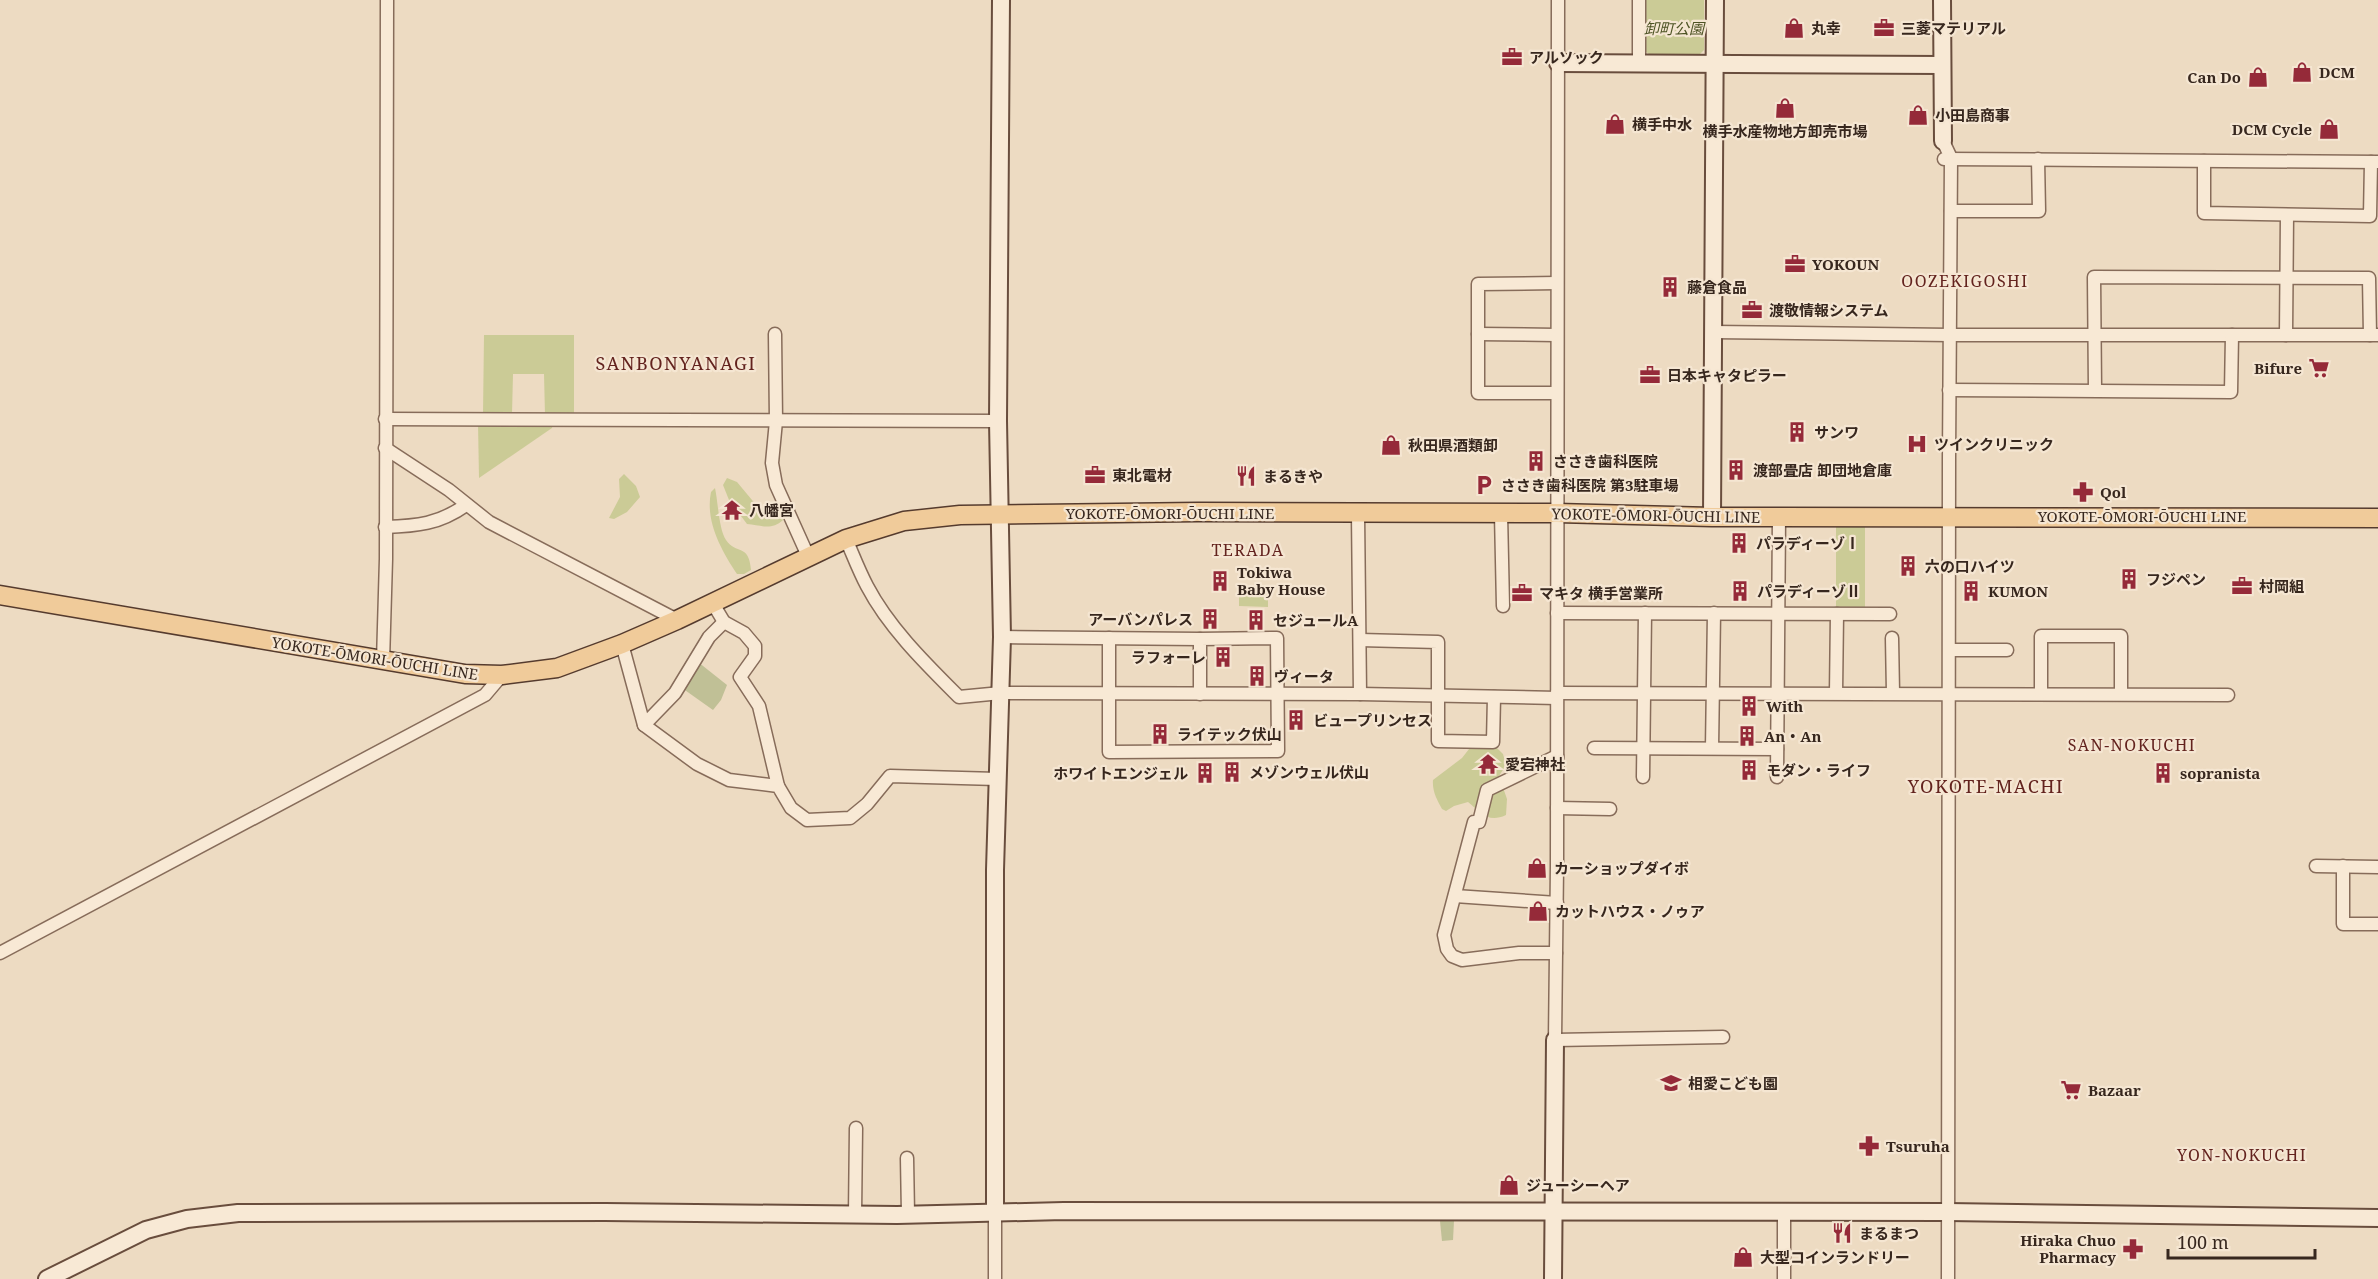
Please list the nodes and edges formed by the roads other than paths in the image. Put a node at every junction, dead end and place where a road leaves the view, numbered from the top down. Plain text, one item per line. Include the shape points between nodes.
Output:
1 (387, 0) edge
2 (1001, 0) edge
3 (1558, 0) edge
4 (1639, 0) edge
5 (1715, 0) edge
6 (1942, 0) edge
7 (1558, 63) junction
8 (1639, 63) junction
9 (1715, 64) junction
10 (1942, 64) junction
11 (1943, 141) joint
12 (1946, 158) junction
13 (2038, 159) junction
14 (2204, 161) junction
15 (2374, 162) edge
16 (1951, 211) junction
17 (2287, 215) junction
18 (2286, 278) junction
19 (1557, 283) junction
20 (1713, 332) junction
21 (775, 334) dead end
22 (1478, 334) junction
23 (1556, 335) junction
24 (1950, 335) junction
25 (2232, 335) junction
26 (2286, 335) junction
27 (2374, 335) edge
28 (2094, 336) junction
29 (1949, 390) junction
30 (2095, 390) junction
31 (1557, 393) junction
32 (385, 419) junction
33 (776, 421) junction
34 (999, 421) junction
35 (385, 448) junction
36 (466, 506) junction
37 (1000, 513) junction
38 (1557, 513) junction
39 (1358, 514) junction
40 (1501, 514) junction
41 (1712, 516) junction
42 (1779, 516) junction
43 (1950, 516) junction
44 (2378, 518) edge
45 (385, 527) junction
46 (846, 539) junction
47 (808, 556) junction
48 (0, 595) edge
49 (712, 602) junction
50 (1503, 606) dead end
51 (1557, 613) junction
52 (1645, 613) junction
53 (1714, 613) junction
54 (1778, 614) junction
55 (1837, 614) junction
56 (1890, 614) dead end
57 (677, 620) junction
58 (724, 622) junction
59 (1002, 637) junction
60 (1109, 638) junction
61 (1892, 638) dead end
62 (1200, 639) junction
63 (1360, 640) junction
64 (622, 644) junction
65 (1950, 650) junction
66 (2007, 650) dead end
67 (383, 660) junction
68 (502, 675) junction
69 (1001, 693) junction
70 (1644, 693) junction
71 (1713, 693) junction
72 (1778, 693) junction
73 (1836, 693) junction
74 (1893, 693) junction
75 (1950, 693) junction
76 (2041, 693) junction
77 (1109, 694) junction
78 (1200, 694) junction
79 (1360, 694) junction
80 (2121, 694) junction
81 (1277, 695) junction
82 (2228, 695) dead end
83 (1439, 696) junction
84 (1557, 696) junction
85 (1494, 697) junction
86 (644, 725) junction
87 (1594, 748) dead end
88 (1644, 748) junction
89 (1712, 748) junction
90 (1777, 749) junction
91 (1557, 756) junction
92 (1643, 777) dead end
93 (1777, 777) dead end
94 (997, 779) junction
95 (778, 786) junction
96 (1557, 808) junction
97 (1610, 809) dead end
98 (2316, 866) dead end
99 (2343, 866) junction
100 (2378, 867) edge
101 (1455, 896) junction
102 (1557, 903) junction
103 (2378, 924) edge
104 (0, 953) edge
105 (1556, 953) junction
106 (1723, 1037) dead end
107 (1555, 1040) junction
108 (856, 1128) dead end
109 (907, 1158) dead end
110 (1552, 1212) junction
111 (1784, 1212) junction
112 (1948, 1212) junction
113 (995, 1213) junction
114 (908, 1214) junction
115 (855, 1215) junction
116 (2378, 1218) edge
117 (47, 1279) edge
118 (995, 1279) edge
119 (1553, 1279) edge
120 (1784, 1279) edge
121 (1948, 1279) edge

1 - 32 street
2 - 34 street
3 - 7 street
4 - 8 street
5 - 9 street
6 - 10 street
7 - 8 street
7 - 19 street
8 - 9 street
9 - 10 street
9 - 20 street
10 - 11 street
11 - 12 street
12 - 13 street
12 - 16 street
13 - 14 street
13 - 16 street via 2039,211
14 - 15 street
14 - 17 street via 2204,213
15 - 17 street via 2370,216
16 - 24 street
17 - 18 street
18 - 26 street
18 - 27 street via 2369,278
18 - 28 street via 2094,277
19 - 22 street via 1478,284
19 - 23 street
20 - 24 street
20 - 41 street
21 - 33 street
22 - 23 street
22 - 31 street via 1478,393
23 - 31 street
24 - 28 street
24 - 29 street
25 - 26 street
25 - 28 street
25 - 30 street via 2231,392
26 - 27 street
28 - 30 street
29 - 30 street
29 - 43 street
31 - 38 street
32 - 33 street
32 - 35 street
33 - 34 street
33 - 47 street via 772,463 776,485
34 - 37 street
35 - 36 street via 449,490
35 - 45 street
36 - 45 street via 423,526
36 - 57 street via 489,522
37 - 39 main road, YOKOTE-ŌMORI-ŌUCHI LINE
37 - 46 main road, YOKOTE-ŌMORI-ŌUCHI LINE via 904,521
37 - 59 street
38 - 40 main road, YOKOTE-ŌMORI-ŌUCHI LINE
38 - 41 main road, YOKOTE-ŌMORI-ŌUCHI LINE
38 - 51 street
39 - 40 main road, YOKOTE-ŌMORI-ŌUCHI LINE
39 - 63 street
40 - 50 street
41 - 42 main road, YOKOTE-ŌMORI-ŌUCHI LINE
42 - 43 main road, YOKOTE-ŌMORI-ŌUCHI LINE
42 - 54 street
43 - 44 main road, YOKOTE-ŌMORI-ŌUCHI LINE
43 - 65 street
45 - 67 street
46 - 47 main road, YOKOTE-ŌMORI-ŌUCHI LINE
46 - 69 street via 872,594 927,665 959,697
47 - 49 main road, YOKOTE-ŌMORI-ŌUCHI LINE
48 - 67 main road, YOKOTE-ŌMORI-ŌUCHI LINE
49 - 57 main road, YOKOTE-ŌMORI-ŌUCHI LINE
49 - 58 street
51 - 52 street
51 - 84 street
52 - 53 street
52 - 70 street
53 - 54 street
53 - 71 street
54 - 55 street
54 - 72 street
55 - 56 street
55 - 73 street
57 - 64 main road, YOKOTE-ŌMORI-ŌUCHI LINE
58 - 86 street via 709,637 675,693
58 - 95 street via 744,633 755,646 755,656 740,677 759,706
59 - 60 street
59 - 69 street
60 - 62 street
60 - 77 street
61 - 74 street
62 - 78 street
62 - 81 street via 1277,638
63 - 79 street
63 - 83 street via 1438,642
64 - 68 main road, YOKOTE-ŌMORI-ŌUCHI LINE via 557,668
64 - 86 street
65 - 66 street
65 - 75 street
67 - 68 main road, YOKOTE-ŌMORI-ŌUCHI LINE via 465,674
68 - 104 street via 485,695
69 - 77 street
69 - 94 street
70 - 71 street
70 - 84 street
70 - 88 street
71 - 72 street
71 - 89 street
72 - 73 street
72 - 90 street
73 - 74 street
74 - 75 street
75 - 76 street
75 - 112 street
76 - 80 street
76 - 80 street via 2041,636 2121,636
77 - 78 street
77 - 81 street via 1109,752 1278,751
78 - 81 street
79 - 81 street
79 - 83 street
80 - 82 street
83 - 85 street
83 - 85 street via 1438,741 1493,742
84 - 85 street
84 - 91 street
86 - 95 street via 696,764 729,780
87 - 88 street
88 - 89 street
88 - 92 street
89 - 90 street
90 - 93 street
91 - 96 street
91 - 101 street via 1487,790 1479,822 1474,822
94 - 95 street via 890,776 850,818 807,820 791,808
94 - 113 street
96 - 97 street
96 - 102 street
98 - 99 street
99 - 100 street
99 - 103 street via 2343,924
101 - 102 street
101 - 105 street via 1444,935 1452,956 1462,960 1498,954
102 - 105 street
105 - 107 street
106 - 107 street
107 - 110 street
108 - 115 street
109 - 114 street
110 - 111 street
110 - 113 street
110 - 119 street
111 - 112 street
111 - 120 street
112 - 116 street
112 - 121 street
113 - 114 street
113 - 118 street
114 - 115 street
115 - 117 street via 238,1213 187,1219 146,1230

